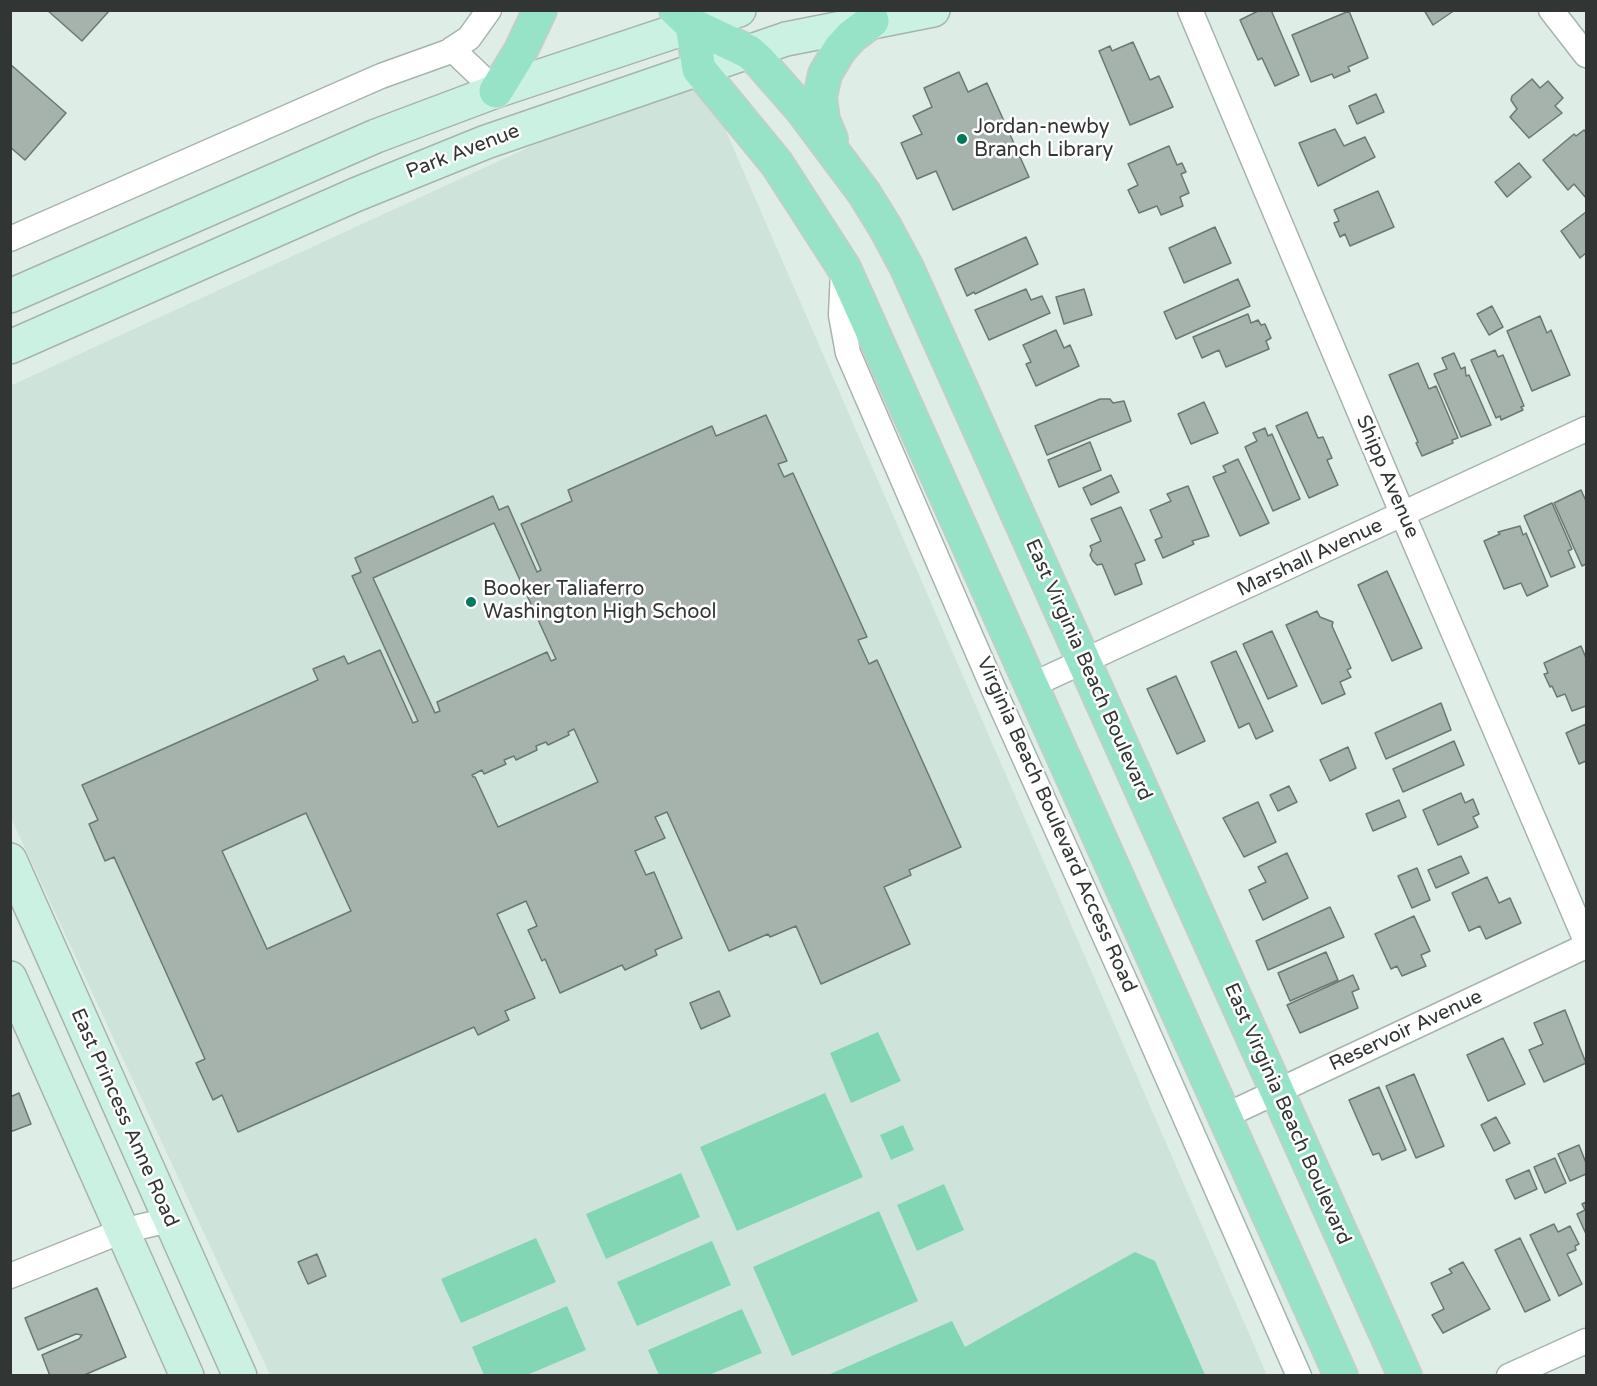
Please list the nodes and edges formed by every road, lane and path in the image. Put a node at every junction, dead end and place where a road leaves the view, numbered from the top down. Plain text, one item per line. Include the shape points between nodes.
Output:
1 (489, 10) edge
2 (540, 10) edge
3 (739, 10) edge
4 (933, 10) edge
5 (1190, 10) edge
6 (1551, 10) edge
7 (684, 18) edge
8 (872, 21) junction
9 (452, 49) junction
10 (748, 52) junction
11 (1587, 55) edge
12 (699, 69) junction
13 (496, 91) junction
14 (842, 163) junction
15 (10, 239) edge
16 (844, 268) junction
17 (10, 296) edge
18 (10, 347) edge
19 (1587, 429) edge
20 (1403, 515) junction
21 (1084, 661) junction
22 (1032, 685) junction
23 (10, 860) edge
24 (1587, 941) edge
25 (1587, 946) edge
26 (10, 978) edge
27 (1277, 1091) junction
28 (1225, 1116) junction
29 (169, 1220) junction
30 (122, 1231) junction
31 (10, 1276) edge
32 (1587, 1341) edge
33 (187, 1376) edge
34 (240, 1376) edge
35 (1299, 1376) edge
36 (1341, 1376) edge
37 (1405, 1376) edge
38 (1509, 1376) edge

1 - 9 street via 469,38
2 - 13 main road
3 - 7 main road
4 - 8 main road, Park Avenue
5 - 20 street, Shipp Avenue
6 - 11 street
7 - 10 main road, East Virginia Beach Boulevard
7 - 12 main road
7 - 13 main road
8 - 10 main road, Park Avenue via 786,39
8 - 14 main road via 840,50 825,74 820,97 823,120
9 - 13 street
9 - 15 street via 381,76
10 - 12 main road, Park Avenue
10 - 14 main road, East Virginia Beach Boulevard via 802,110
12 - 16 main road via 777,164
12 - 18 main road, Park Avenue via 475,146
13 - 17 main road via 376,136
14 - 21 main road, East Virginia Beach Boulevard via 907,268
16 - 22 main road
16 - 35 street, Virginia Beach Boulevard Access Road via 841,315 848,353
19 - 20 street, Marshall Avenue
20 - 21 street, Marshall Avenue
20 - 24 street, Shipp Avenue
21 - 22 street, Marshall Avenue
21 - 27 main road, East Virginia Beach Boulevard
22 - 28 main road
23 - 29 main road, East Princess Anne Road
25 - 27 street, Reservoir Avenue
26 - 30 main road
27 - 28 street, Reservoir Avenue
27 - 37 main road, East Virginia Beach Boulevard
28 - 36 main road
29 - 30 street
29 - 34 main road, East Princess Anne Road
30 - 31 street
30 - 33 main road
32 - 38 street

